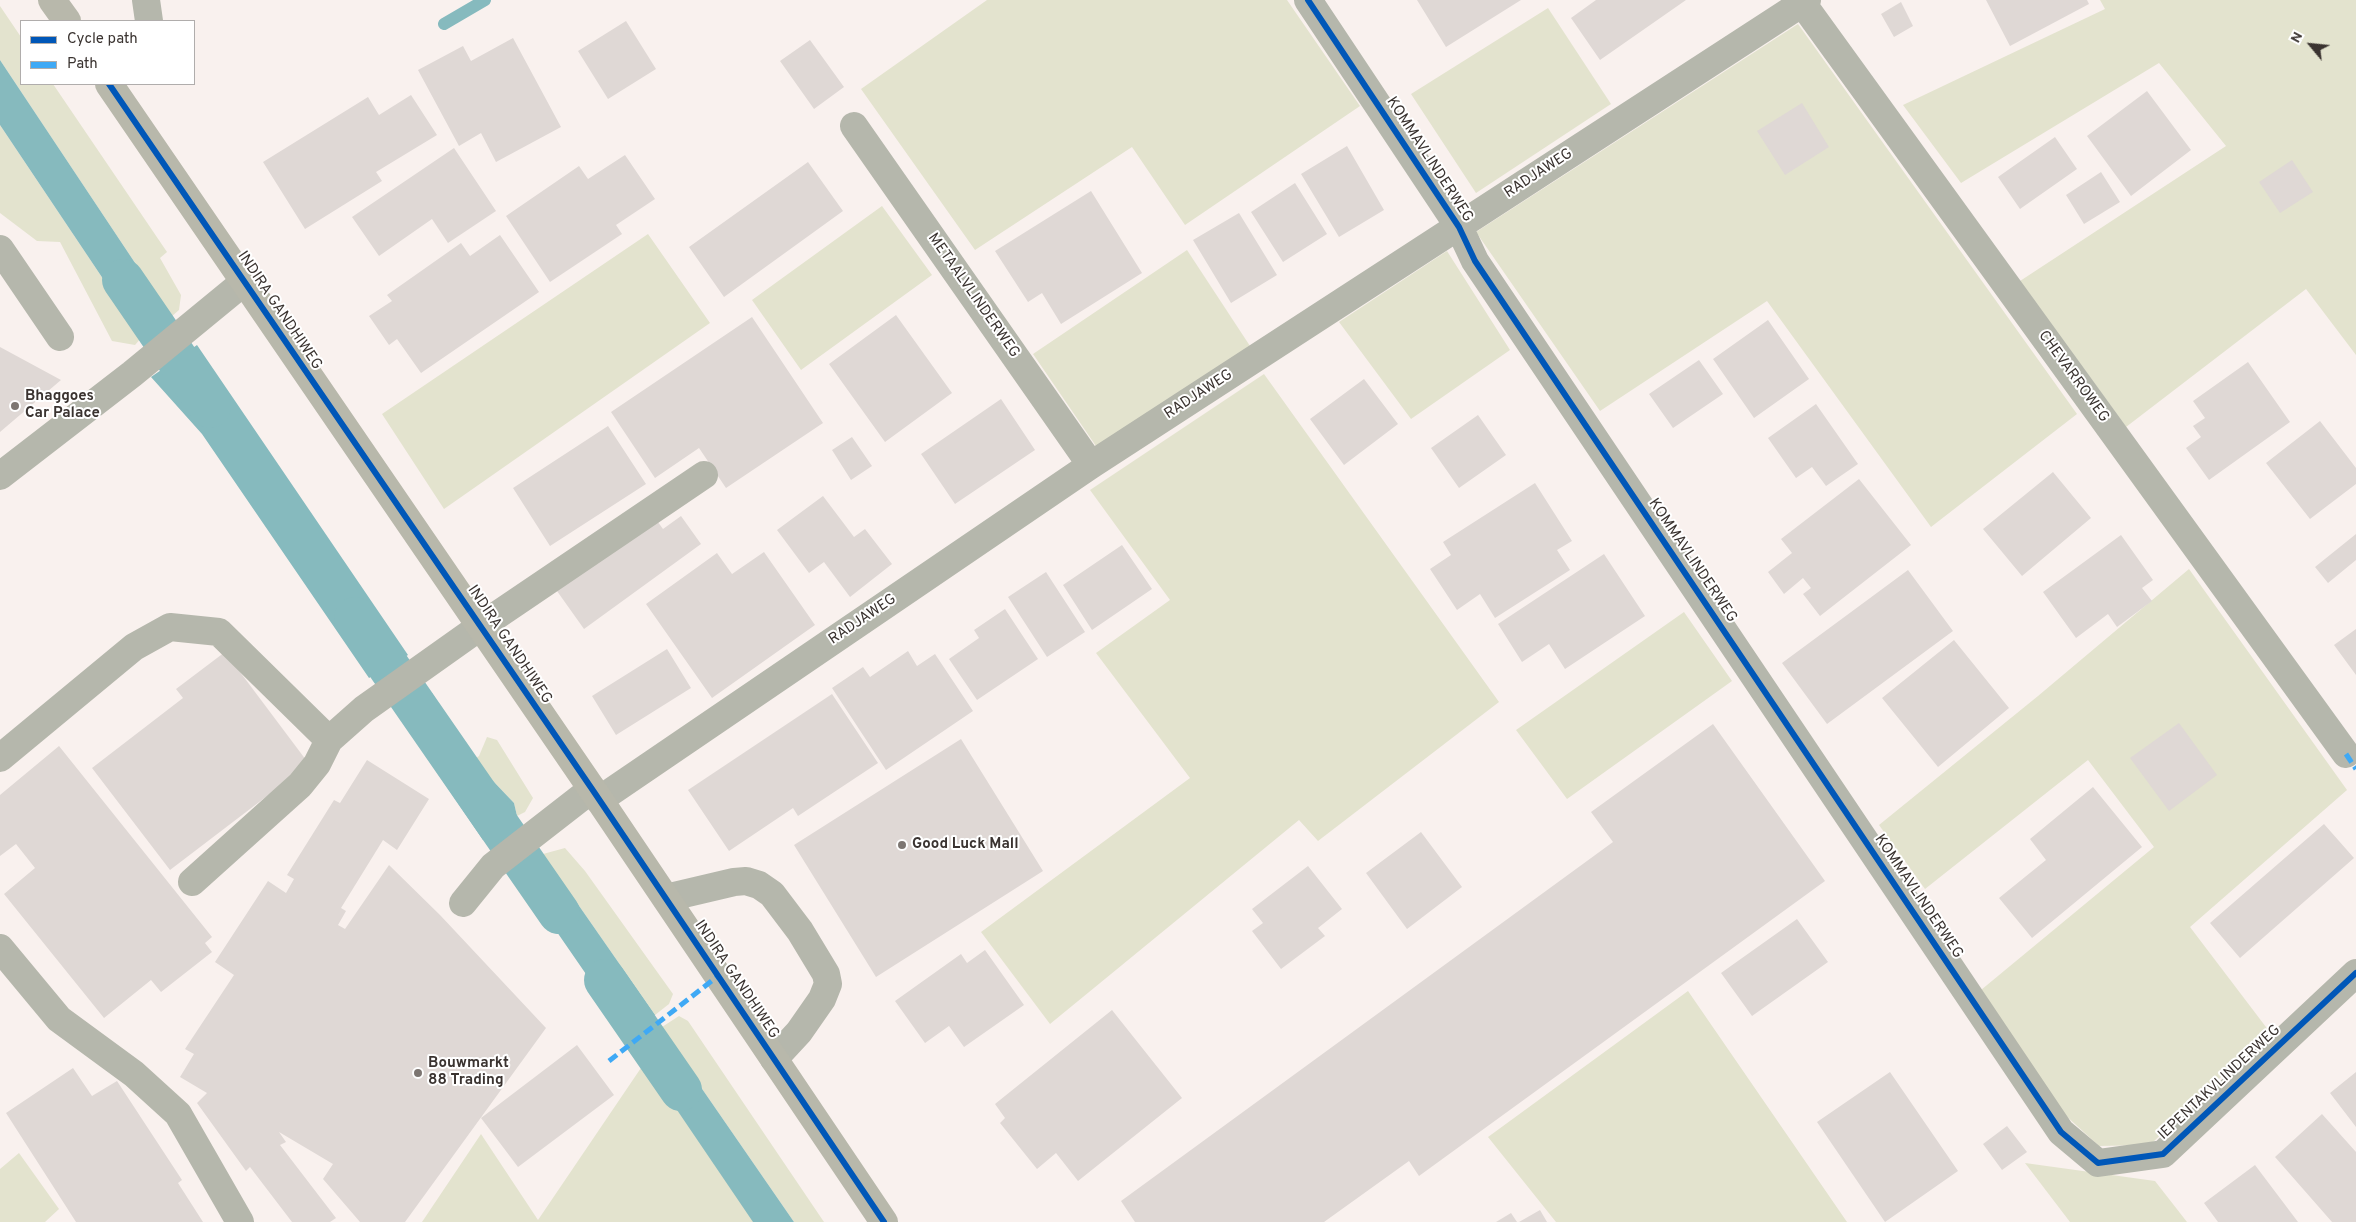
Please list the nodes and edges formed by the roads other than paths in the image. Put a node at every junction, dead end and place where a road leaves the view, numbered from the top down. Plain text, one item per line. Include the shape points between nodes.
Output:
1 (52, 0) edge
2 (1308, 0) edge
3 (1803, 1) edge
4 (65, 20) edge
5 (117, 88) edge
6 (854, 126) dead end
7 (1459, 227) junction
8 (0, 249) edge
9 (244, 282) junction
10 (60, 337) dead end
11 (1091, 465) junction
12 (704, 475) dead end
13 (0, 476) edge
14 (481, 626) junction
15 (330, 740) junction
16 (2346, 754) dead end
17 (0, 758) edge
18 (596, 794) junction
19 (192, 882) dead end
20 (666, 898) junction
21 (463, 903) dead end
22 (0, 948) edge
23 (2356, 973) edge
24 (774, 1059) junction
25 (2061, 1132) joint
26 (240, 1222) edge
27 (884, 1222) edge

1 - 4 main road
2 - 7 street, KOMMAVLINDERWEG
3 - 7 street, RADJAWEG
3 - 16 street, CHEVARROWEG
5 - 9 main road, INDIRA GANDHIWEG
6 - 11 street, METAALVLINDERWEG
7 - 11 street, RADJAWEG
7 - 25 street, KOMMAVLINDERWEG via 1476,261
8 - 10 street
9 - 13 street
9 - 14 main road, INDIRA GANDHIWEG
11 - 18 street, RADJAWEG
12 - 14 street
14 - 15 street via 364,710
14 - 18 main road, INDIRA GANDHIWEG
15 - 17 street via 219,632 170,627 134,646
15 - 19 street via 300,785
18 - 20 main road, INDIRA GANDHIWEG
18 - 21 street, RADJAWEG via 536,831 493,866
20 - 24 main road, INDIRA GANDHIWEG
20 - 24 street via 734,882 759,884 772,894 800,930 826,974 828,984 822,999 799,1032
22 - 26 street via 59,1019 134,1074 178,1114
23 - 25 street, IEPENTAKVLINDERWEG via 2163,1154 2098,1163
24 - 27 main road, INDIRA GANDHIWEG

